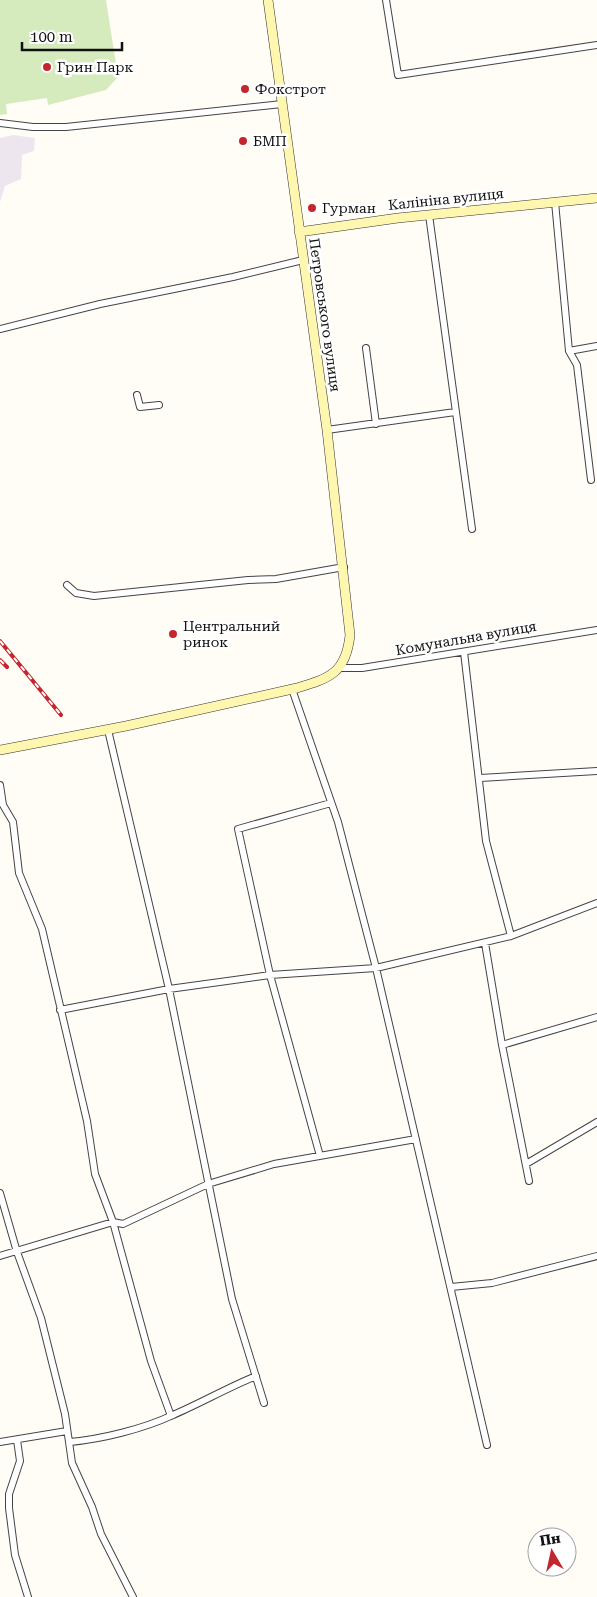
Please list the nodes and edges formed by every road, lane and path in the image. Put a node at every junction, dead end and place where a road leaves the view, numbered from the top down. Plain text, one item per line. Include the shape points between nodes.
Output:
1 (268, 0) edge
2 (386, 0) edge
3 (597, 45) edge
4 (282, 104) junction
5 (0, 123) edge
6 (597, 198) edge
7 (555, 202) junction
8 (429, 215) junction
9 (299, 232) junction
10 (303, 260) junction
11 (0, 329) edge
12 (597, 346) edge
13 (366, 348) dead end
14 (569, 351) junction
15 (137, 395) dead end
16 (159, 405) dead end
17 (455, 412) junction
18 (376, 424) junction
19 (327, 430) junction
20 (591, 480) dead end
21 (472, 529) dead end
22 (344, 567) junction
23 (67, 585) dead end
24 (597, 630) edge
25 (464, 652) junction
26 (340, 668) junction
27 (292, 689) junction
28 (108, 730) junction
29 (0, 750) edge
30 (597, 771) edge
31 (480, 778) junction
32 (0, 786) edge
33 (331, 803) junction
34 (597, 903) edge
35 (511, 936) junction
36 (484, 943) junction
37 (376, 968) junction
38 (270, 975) junction
39 (169, 989) junction
40 (60, 1010) junction
41 (597, 1017) edge
42 (502, 1044) junction
43 (597, 1122) edge
44 (416, 1139) junction
45 (320, 1156) junction
46 (526, 1164) junction
47 (529, 1181) dead end
48 (208, 1184) junction
49 (0, 1193) edge
50 (113, 1222) junction
51 (17, 1252) junction
52 (0, 1256) edge
53 (597, 1256) edge
54 (451, 1287) junction
55 (256, 1376) junction
56 (264, 1403) dead end
57 (171, 1416) junction
58 (67, 1431) junction
59 (16, 1440) junction
60 (0, 1442) edge
61 (70, 1442) junction
62 (487, 1445) dead end
63 (28, 1597) edge
64 (133, 1597) edge

1 - 4 street, Петровського вулиця
2 - 3 street via 398,75
4 - 5 street via 70,127
4 - 9 street, Петровського вулиця
6 - 7 street, Калініна вулиця
7 - 8 street, Калініна вулиця
7 - 14 street
8 - 9 street, Калініна вулиця
8 - 17 street
9 - 10 street, Петровського вулиця
10 - 11 street
10 - 19 street, Петровського вулиця
12 - 14 street
13 - 18 street
14 - 20 street via 577,364
15 - 16 street via 140,407
17 - 18 street
17 - 21 street
18 - 19 street
19 - 22 street, Петровського вулиця
22 - 23 street via 276,579 94,596 76,593
22 - 26 street, Петровського вулиця via 350,635 348,652
24 - 25 street, Комунальна вулиця
25 - 26 street, Комунальна вулиця via 362,668
25 - 31 street
26 - 27 street via 324,680
27 - 28 street
27 - 33 street
28 - 29 street
28 - 39 street
30 - 31 street
31 - 35 street via 486,841
32 - 40 street via 3,805 13,822 19,873 42,929
33 - 37 street
33 - 38 street via 238,829
34 - 35 street
35 - 36 street
36 - 37 street
36 - 42 street
37 - 38 street
37 - 44 street
38 - 39 street
38 - 45 street
39 - 40 street
39 - 48 street
40 - 50 street via 87,1121 95,1174
41 - 42 street
42 - 46 street
43 - 46 street
44 - 45 street
44 - 54 street
45 - 48 street via 274,1164
46 - 47 street
48 - 50 street via 123,1224
48 - 55 street via 232,1299
49 - 51 street
50 - 51 street
50 - 57 street via 150,1361
51 - 52 street
51 - 58 street via 41,1318
53 - 54 street via 492,1283
54 - 62 street
55 - 56 street
55 - 57 street
57 - 61 street via 95,1440
58 - 59 street
58 - 61 street
59 - 60 street
59 - 63 street via 20,1462 9,1494 8,1508 14,1555
61 - 64 street via 72,1463 101,1534

